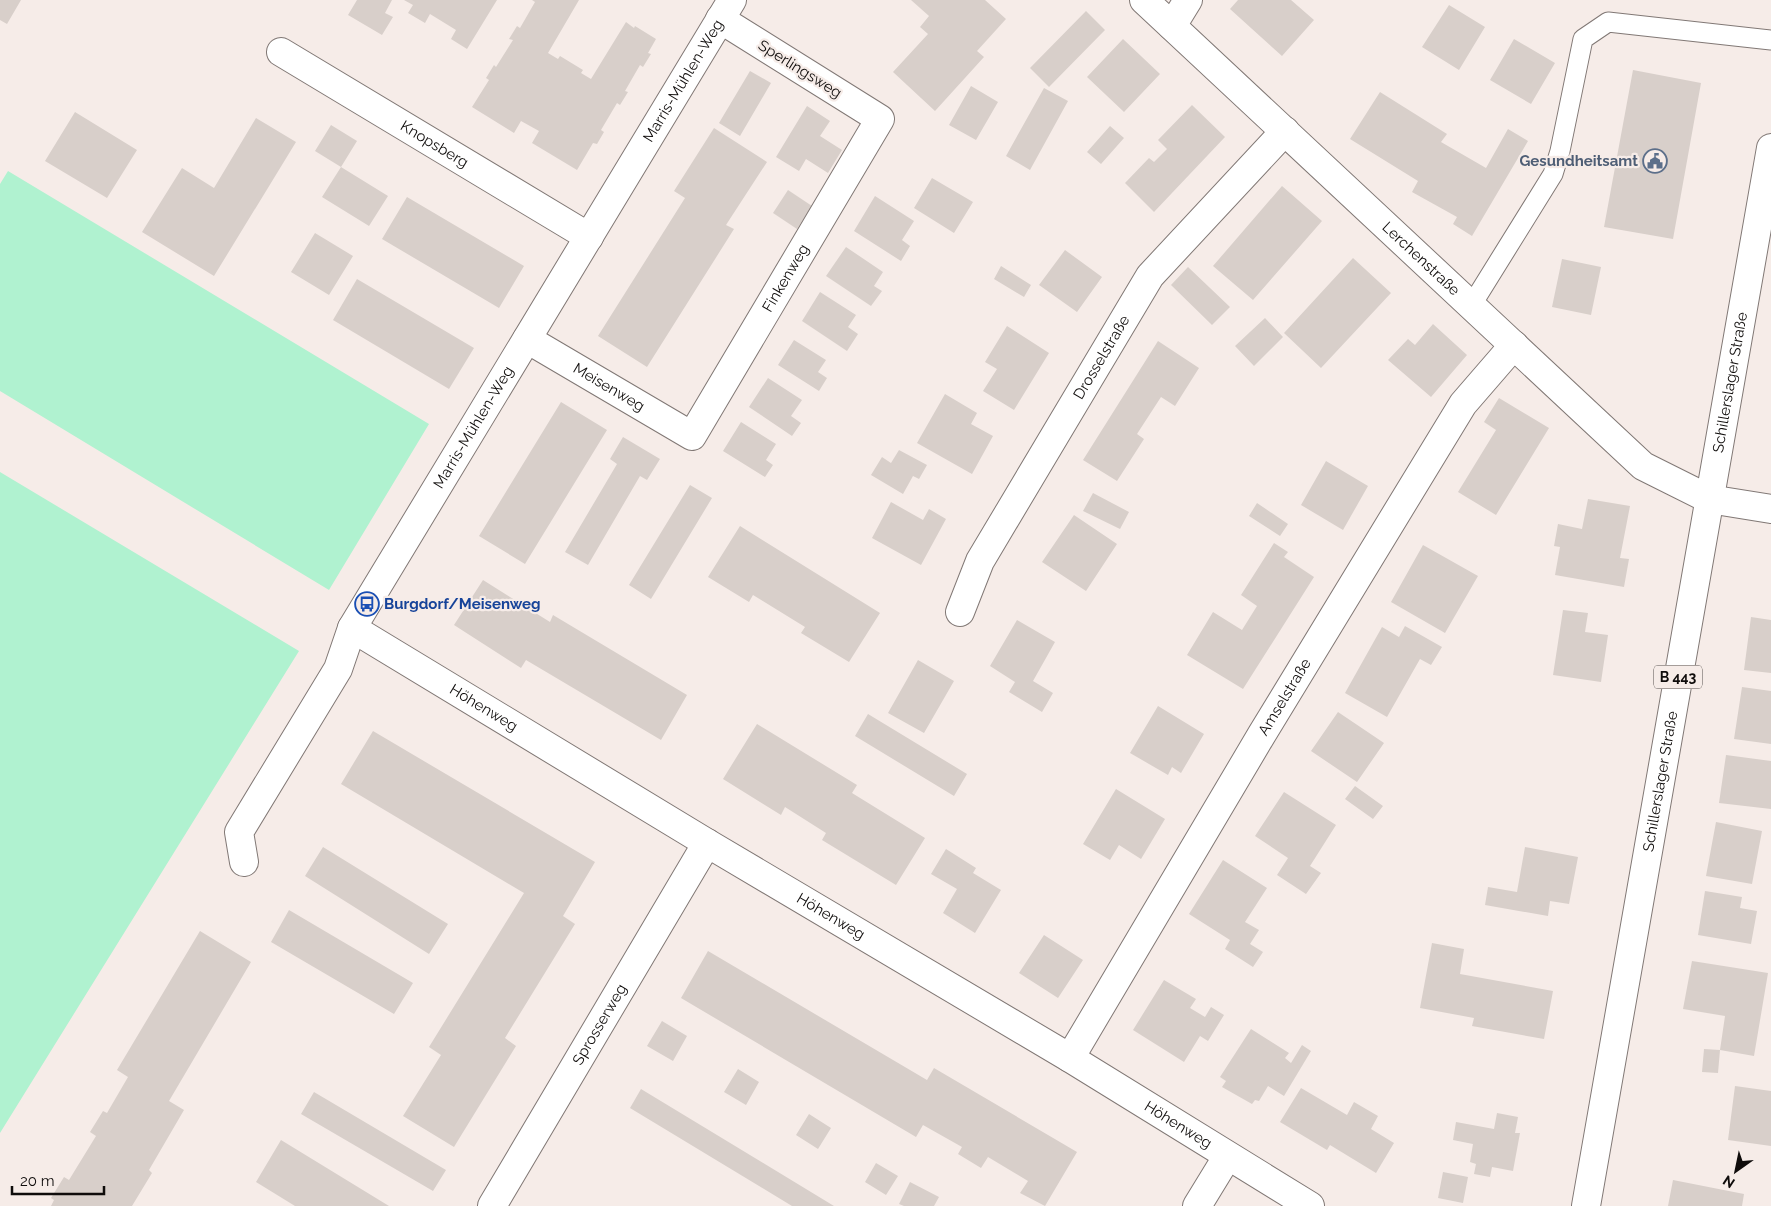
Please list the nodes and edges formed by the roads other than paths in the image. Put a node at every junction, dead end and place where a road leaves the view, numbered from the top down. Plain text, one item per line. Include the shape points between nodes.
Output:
1 (1144, 0) edge
2 (1188, 0) edge
3 (726, 9) edge
4 (1172, 26) junction
5 (1771, 40) edge
6 (280, 52) dead end
7 (880, 119) joint
8 (1284, 131) junction
9 (1771, 148) edge
10 (589, 237) junction
11 (1471, 306) junction
12 (527, 339) junction
13 (1514, 345) junction
14 (692, 436) joint
15 (1709, 499) junction
16 (1771, 509) edge
17 (960, 612) dead end
18 (352, 628) junction
19 (707, 842) junction
20 (244, 862) dead end
21 (1070, 1058) junction
22 (1227, 1157) junction
23 (492, 1206) edge
24 (1197, 1206) edge
25 (1310, 1206) edge
26 (1586, 1206) edge

1 - 4 street, Lerchenstraße
2 - 4 street
3 - 7 street, Sperlingsweg
3 - 10 street, Marris-Mühlen-Weg
4 - 8 street, Lerchenstraße
5 - 11 lane via 1608,22 1583,39 1553,174
6 - 10 street, Knopsberg
7 - 14 street, Finkenweg
8 - 11 street, Lerchenstraße
8 - 17 street, Drosselstraße via 1150,276 980,561
9 - 15 street, Schillerslager Straße / B 443
10 - 12 street, Marris-Mühlen-Weg
11 - 13 street, Lerchenstraße
12 - 14 street, Meisenweg
12 - 18 street, Marris-Mühlen-Weg
13 - 15 street, Lerchenstraße via 1643,466
13 - 21 street, Amselstraße via 1463,404
15 - 16 street, Lerchenstraße
15 - 26 street, Schillerslager Straße / B 443
18 - 19 street, Höhenweg
18 - 20 street, Marris-Mühlen-Weg via 338,669 239,832
19 - 21 street, Höhenweg
19 - 23 street, Sprosserweg
21 - 22 street, Höhenweg
22 - 24 street
22 - 25 street, Höhenweg

